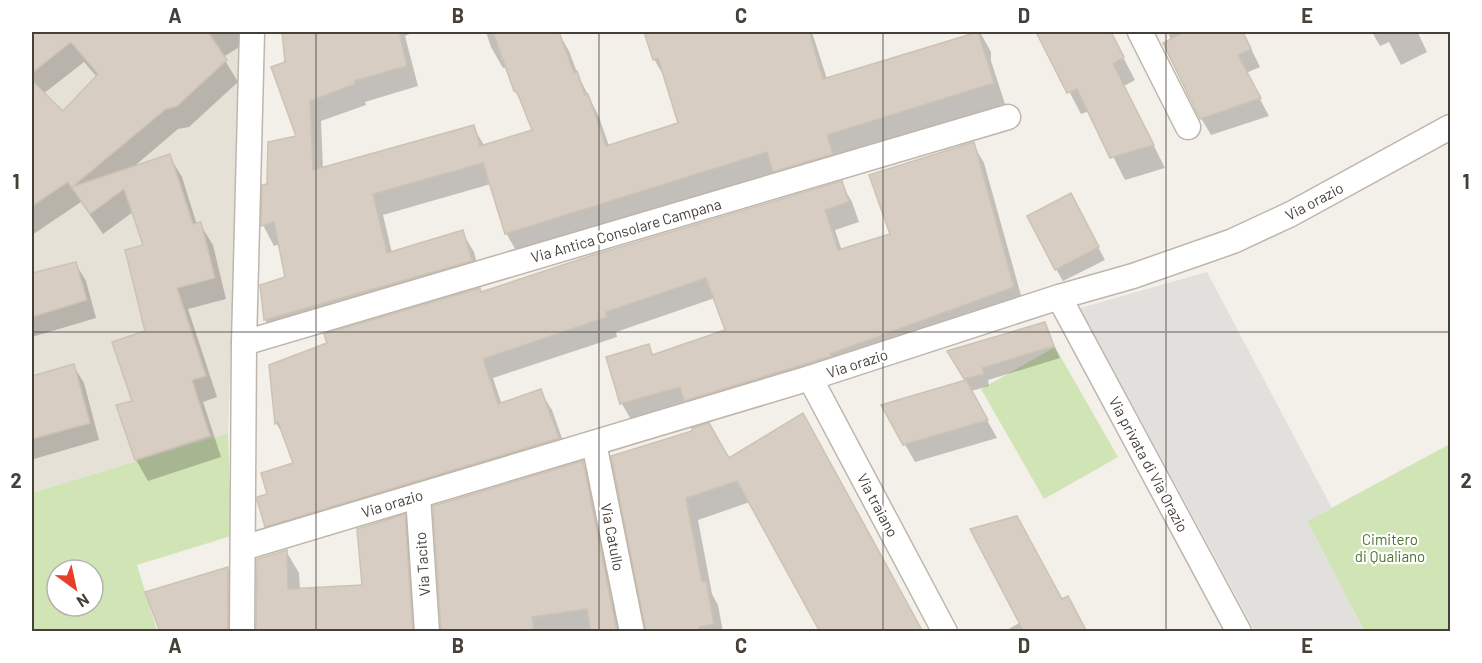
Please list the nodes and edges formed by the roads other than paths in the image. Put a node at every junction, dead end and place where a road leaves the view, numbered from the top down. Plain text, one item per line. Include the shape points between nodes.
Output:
1 (252, 32) edge
2 (1140, 32) edge
3 (1008, 117) dead end
4 (1188, 127) dead end
5 (1450, 127) edge
6 (1059, 297) junction
7 (244, 343) junction
8 (810, 378) junction
9 (594, 443) junction
10 (418, 496) junction
11 (243, 548) junction
12 (242, 632) edge
13 (427, 632) edge
14 (632, 632) edge
15 (945, 632) edge
16 (1239, 632) edge

1 - 7 street
2 - 4 street
3 - 7 street, Via Antica Consolare Campana
5 - 6 street, Via orazio via 1291,214 1233,241
6 - 8 street, Via orazio
6 - 16 street, Via privata di Via Orazio
7 - 11 street
8 - 9 street, Via orazio
8 - 15 street, Via traiano
9 - 10 street, Via orazio
9 - 14 street, Via Catullo
10 - 11 street, Via orazio
10 - 13 street, Via Tacito
11 - 12 street

